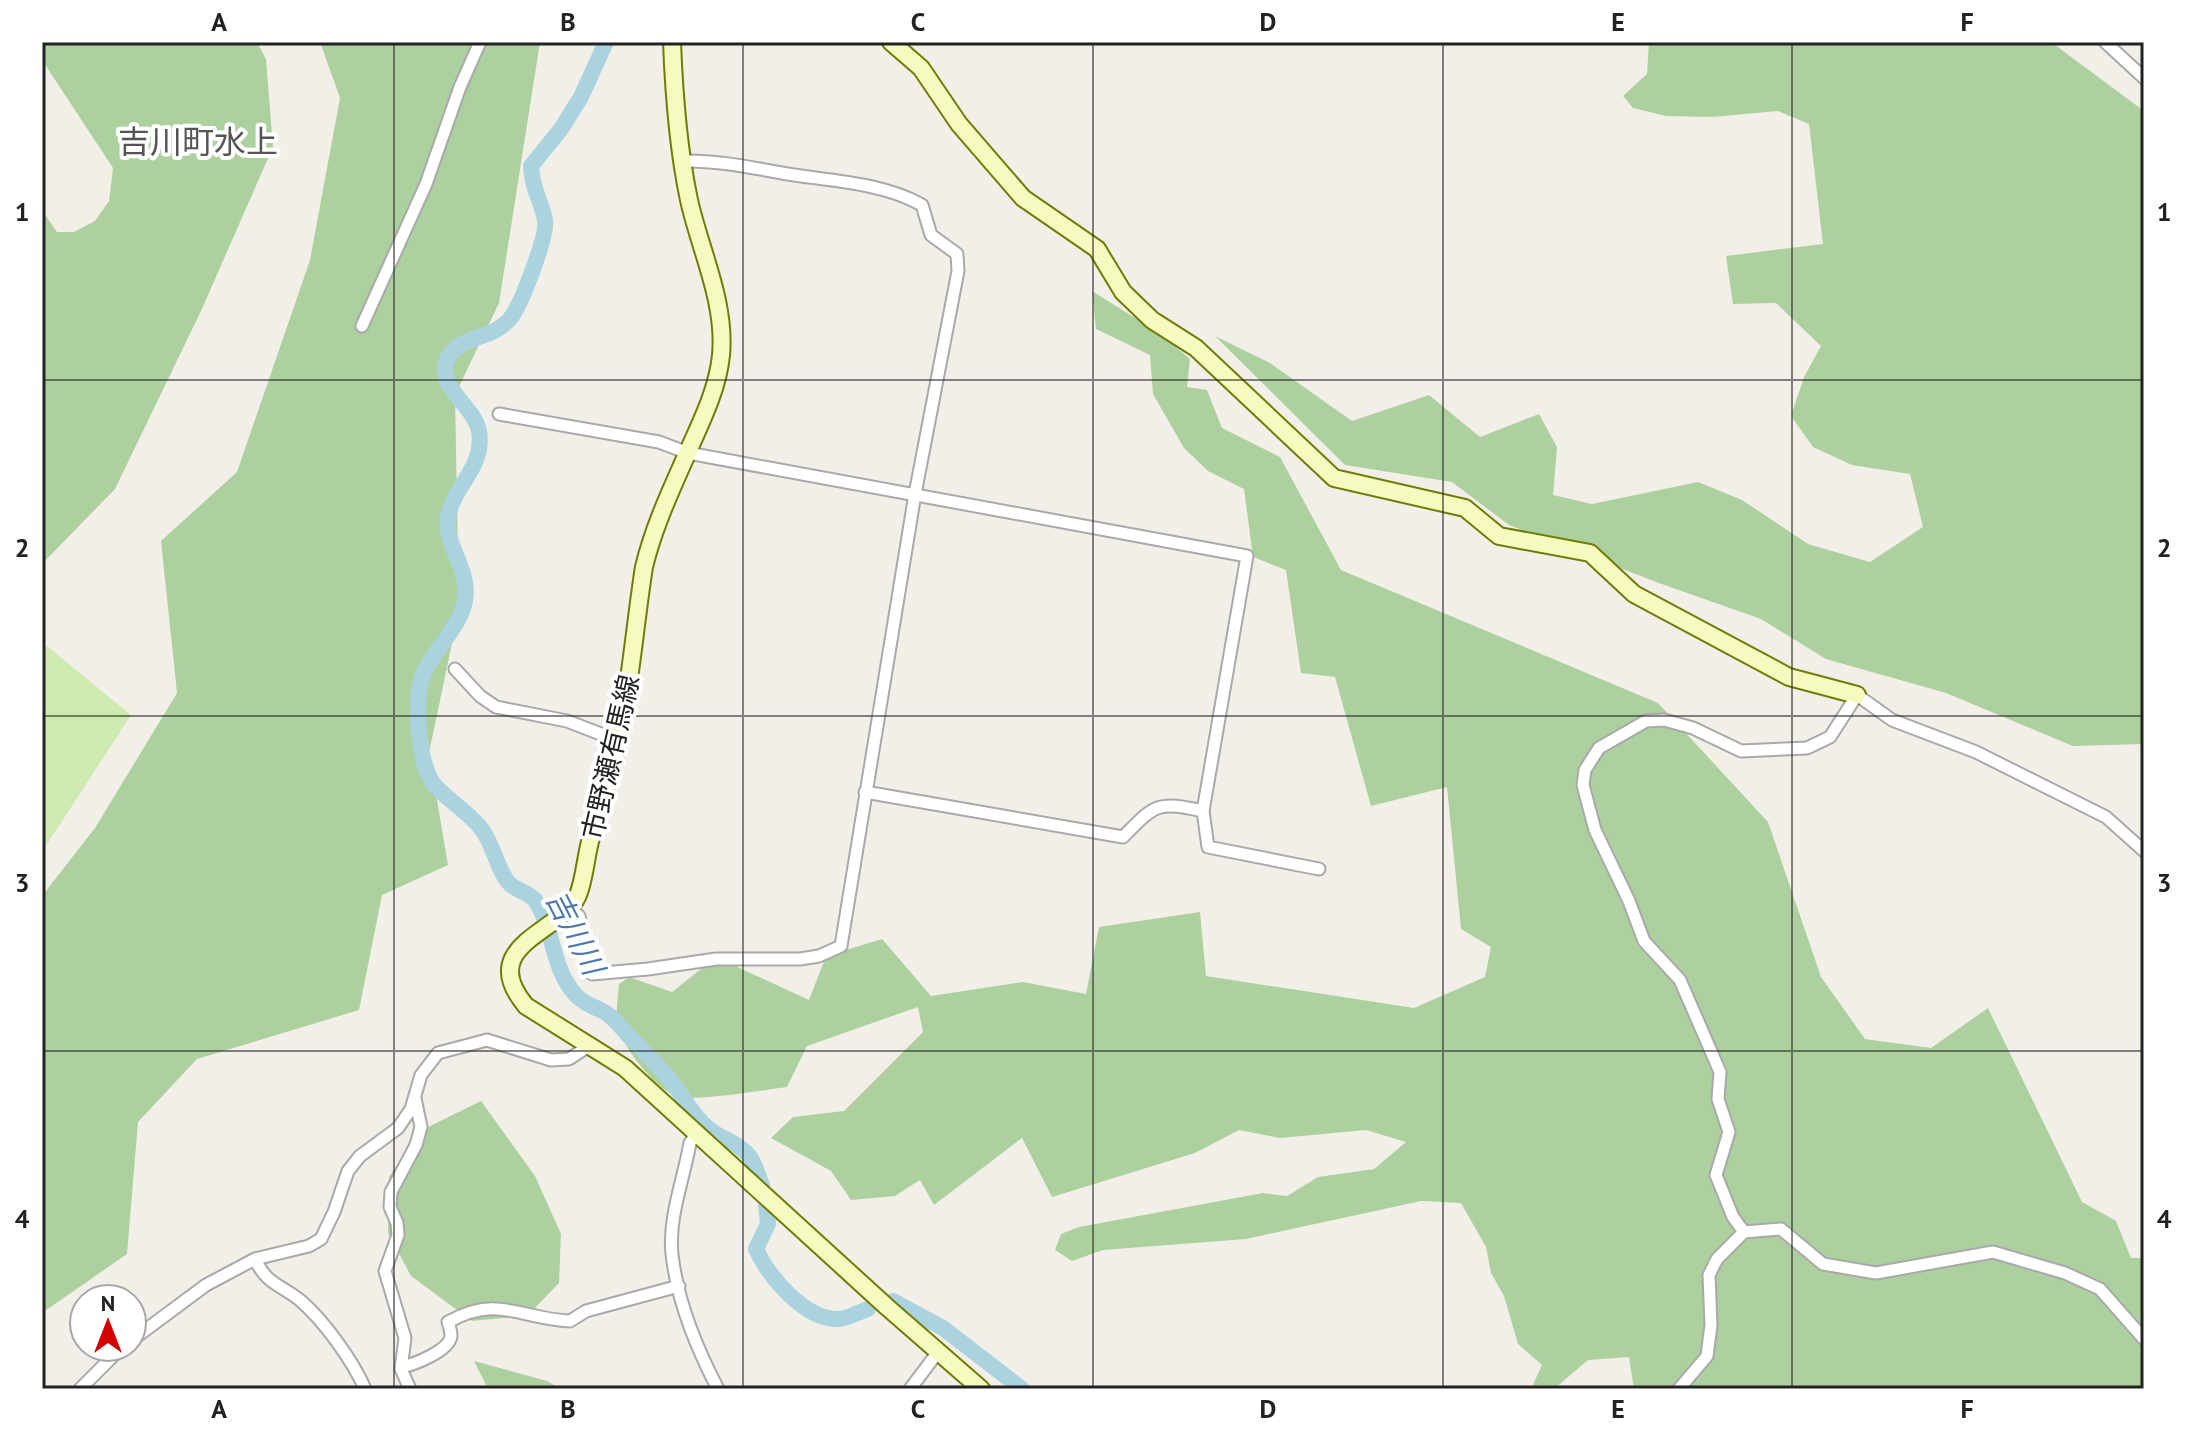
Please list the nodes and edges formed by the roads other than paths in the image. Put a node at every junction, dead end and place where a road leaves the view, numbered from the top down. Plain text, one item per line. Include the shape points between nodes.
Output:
1 (480, 42) edge
2 (672, 42) edge
3 (891, 42) edge
4 (2105, 42) edge
5 (2144, 78) edge
6 (682, 161) junction
7 (362, 326) dead end
8 (499, 414) dead end
9 (688, 453) junction
10 (915, 494) junction
11 (455, 669) dead end
12 (1857, 695) junction
13 (619, 741) junction
14 (865, 792) junction
15 (1203, 811) junction
16 (2144, 851) edge
17 (1319, 869) dead end
18 (567, 910) junction
19 (589, 1046) junction
20 (415, 1094) junction
21 (696, 1134) junction
22 (1744, 1232) junction
23 (255, 1259) junction
24 (679, 1286) junction
25 (148, 1328) edge
26 (2144, 1339) edge
27 (938, 1352) junction
28 (106, 1363) edge
29 (402, 1367) junction
30 (80, 1389) edge
31 (365, 1389) edge
32 (410, 1389) edge
33 (718, 1389) edge
34 (910, 1389) edge
35 (981, 1389) edge
36 (1679, 1389) edge

1 - 7 street via 426,184
2 - 6 main road, 市野瀬有馬線
3 - 12 main road via 921,68 959,124 1023,198 1097,249 1123,292 1142,311 1196,348 1334,478 1465,508 1499,536 1590,553 1634,594 1789,677
4 - 5 street
6 - 9 main road, 市野瀬有馬線 via 721,324 716,383
6 - 10 street via 853,184 911,199 922,205 931,235 957,254
8 - 9 street via 659,442
9 - 10 street
9 - 13 main road, 市野瀬有馬線 via 644,567
10 - 14 street
10 - 15 street via 1247,556
11 - 13 street via 496,707 567,721
12 - 16 street via 1892,720 1976,752 2106,817
12 - 22 street via 1830,737 1807,748 1741,751 1693,728 1646,721 1599,748 1585,770 1583,785 1595,830 1644,941 1680,980 1720,1072 1718,1099 1729,1132 1716,1175
13 - 18 main road, 市野瀬有馬線 via 577,897
14 - 15 street via 1123,837 1159,806
14 - 18 street via 841,946 819,956 716,959 592,974 579,916
15 - 17 street via 1208,847
18 - 19 main road via 517,951 511,969 514,991 526,1006
19 - 20 street via 569,1059 551,1060 487,1040 438,1053 421,1075
19 - 21 main road via 625,1068
20 - 23 street via 398,1128 348,1171 321,1239
20 - 29 street via 421,1127 391,1192 398,1235 385,1271 405,1338
21 - 24 street via 674,1221 672,1252
21 - 27 main road
22 - 26 street via 1781,1229 1823,1264 1876,1273 1993,1252 2100,1289
22 - 36 street via 1709,1275 1707,1356
23 - 25 street via 206,1285
23 - 31 street via 262,1275 301,1301 327,1329
24 - 29 street via 586,1311 570,1321 504,1308 461,1315 448,1322 448,1342 432,1356
24 - 33 street via 694,1338
27 - 34 street
27 - 35 main road
28 - 30 street
29 - 32 street

